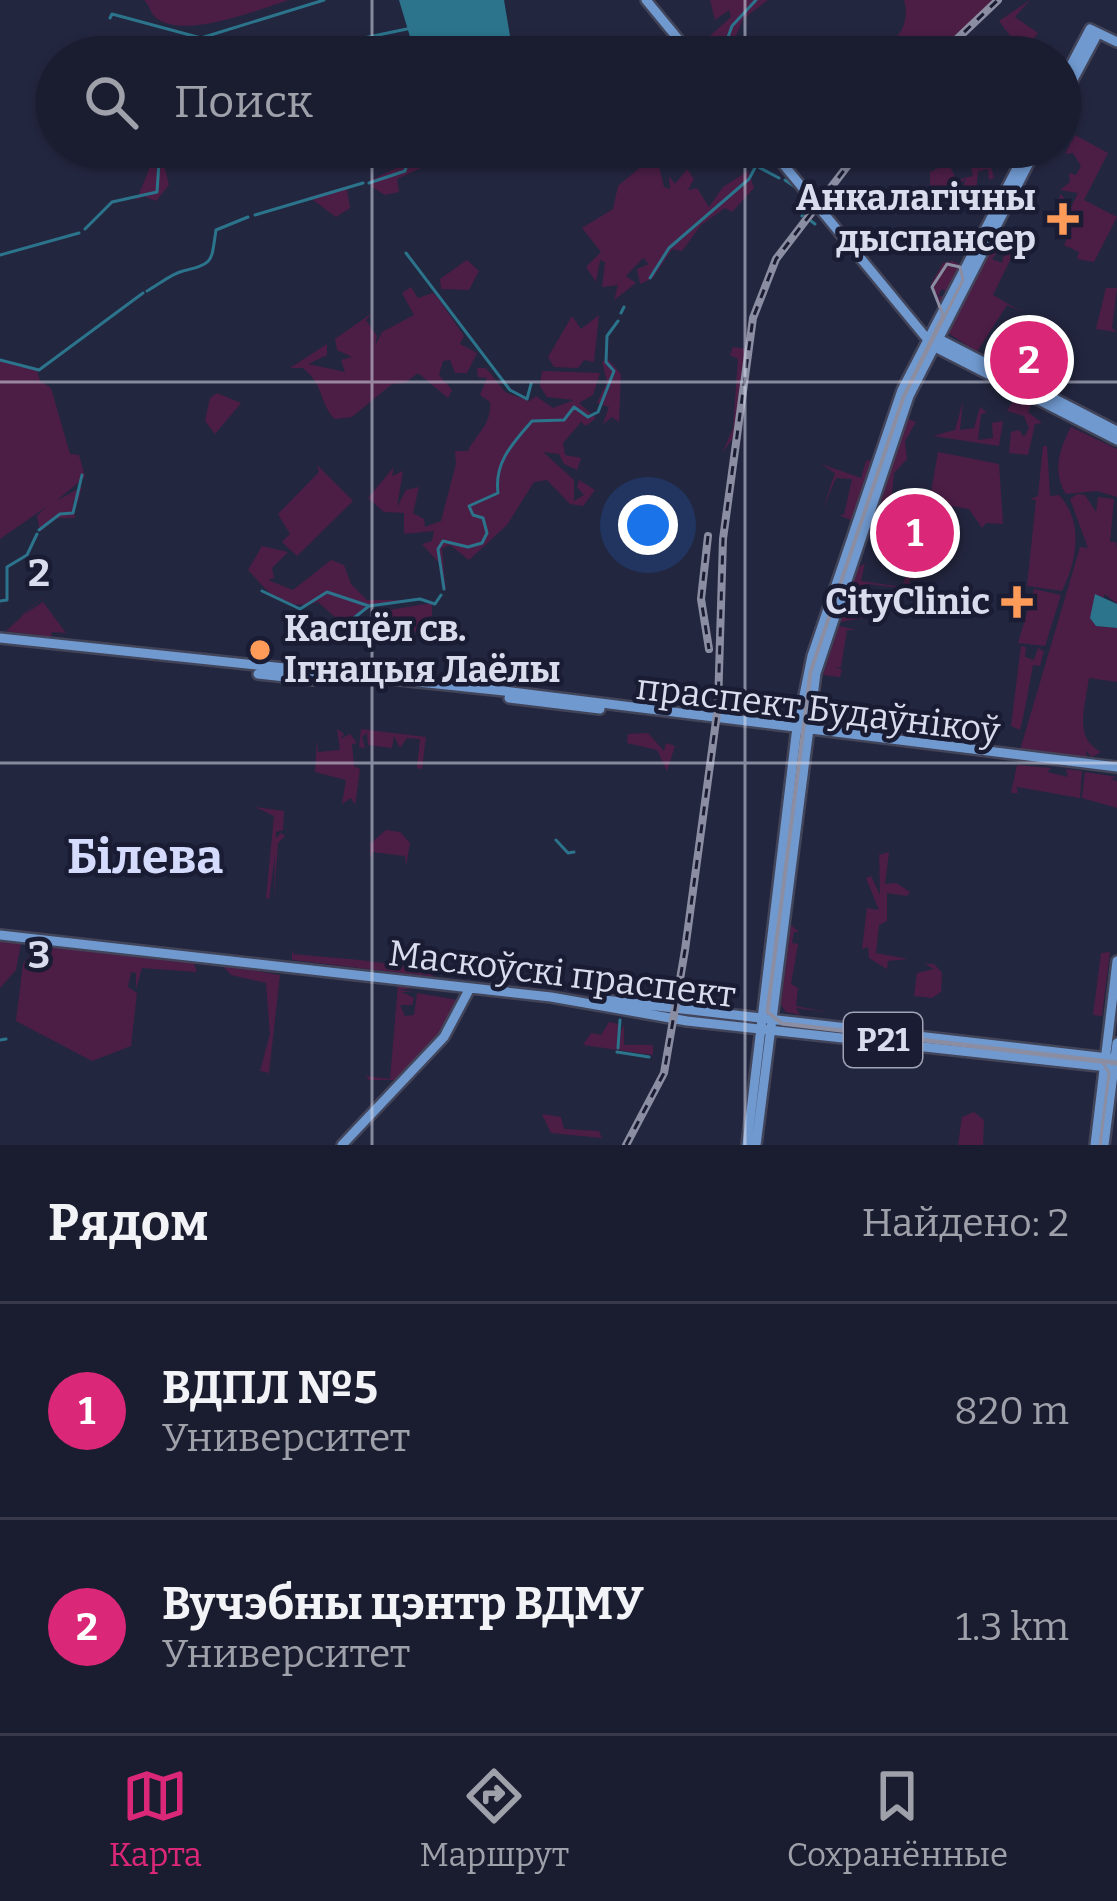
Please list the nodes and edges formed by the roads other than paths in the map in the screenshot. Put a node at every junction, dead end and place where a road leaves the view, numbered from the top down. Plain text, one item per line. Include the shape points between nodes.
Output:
1 (646, 0) edge
2 (1093, 33) junction
3 (676, 36) edge
4 (1117, 44) edge
5 (1081, 52) edge
6 (1081, 59) edge
7 (787, 168) edge
8 (1020, 168) edge
9 (1023, 168) edge
10 (1014, 182) junction
11 (931, 339) junction
12 (999, 377) junction
13 (1117, 430) edge
14 (1117, 440) edge
15 (0, 640) edge
16 (801, 734) junction
17 (1117, 770) edge
18 (0, 932) edge
19 (1117, 962) edge
20 (1116, 974) edge
21 (426, 981) junction
22 (470, 988) junction
23 (600, 1002) junction
24 (768, 1004) junction
25 (766, 1026) junction
26 (1088, 1060) junction
27 (1112, 1061) edge
28 (755, 1129) edge
29 (1100, 1137) edge
30 (344, 1145) edge
31 (747, 1145) edge

1 - 3 main road
2 - 4 main road
2 - 5 main road
2 - 6 main road
7 - 11 main road
8 - 10 main road
9 - 10 main road
10 - 11 main road
11 - 12 main road
11 - 16 main road via 824,631
12 - 13 main road
12 - 14 main road
15 - 16 main road, праспект Будаўнікоў
16 - 17 main road, праспект Будаўнікоў
16 - 24 main road
18 - 21 main road, Маскоўскі праспект / Р21
19 - 20 main road
20 - 27 main road
21 - 22 main road, Маскоўскі праспект / Р21
21 - 23 main road, Маскоўскі праспект / Р21
22 - 23 main road, Маскоўскі праспект / Р21
22 - 30 main road via 450,1030
23 - 25 main road, Маскоўскі праспект / Р21
24 - 25 main road
24 - 25 main road
25 - 26 main road, Маскоўскі праспект / Р21
25 - 28 main road
26 - 27 main road, Маскоўскі праспект / Р21
26 - 27 main road
27 - 29 main road
28 - 31 main road

